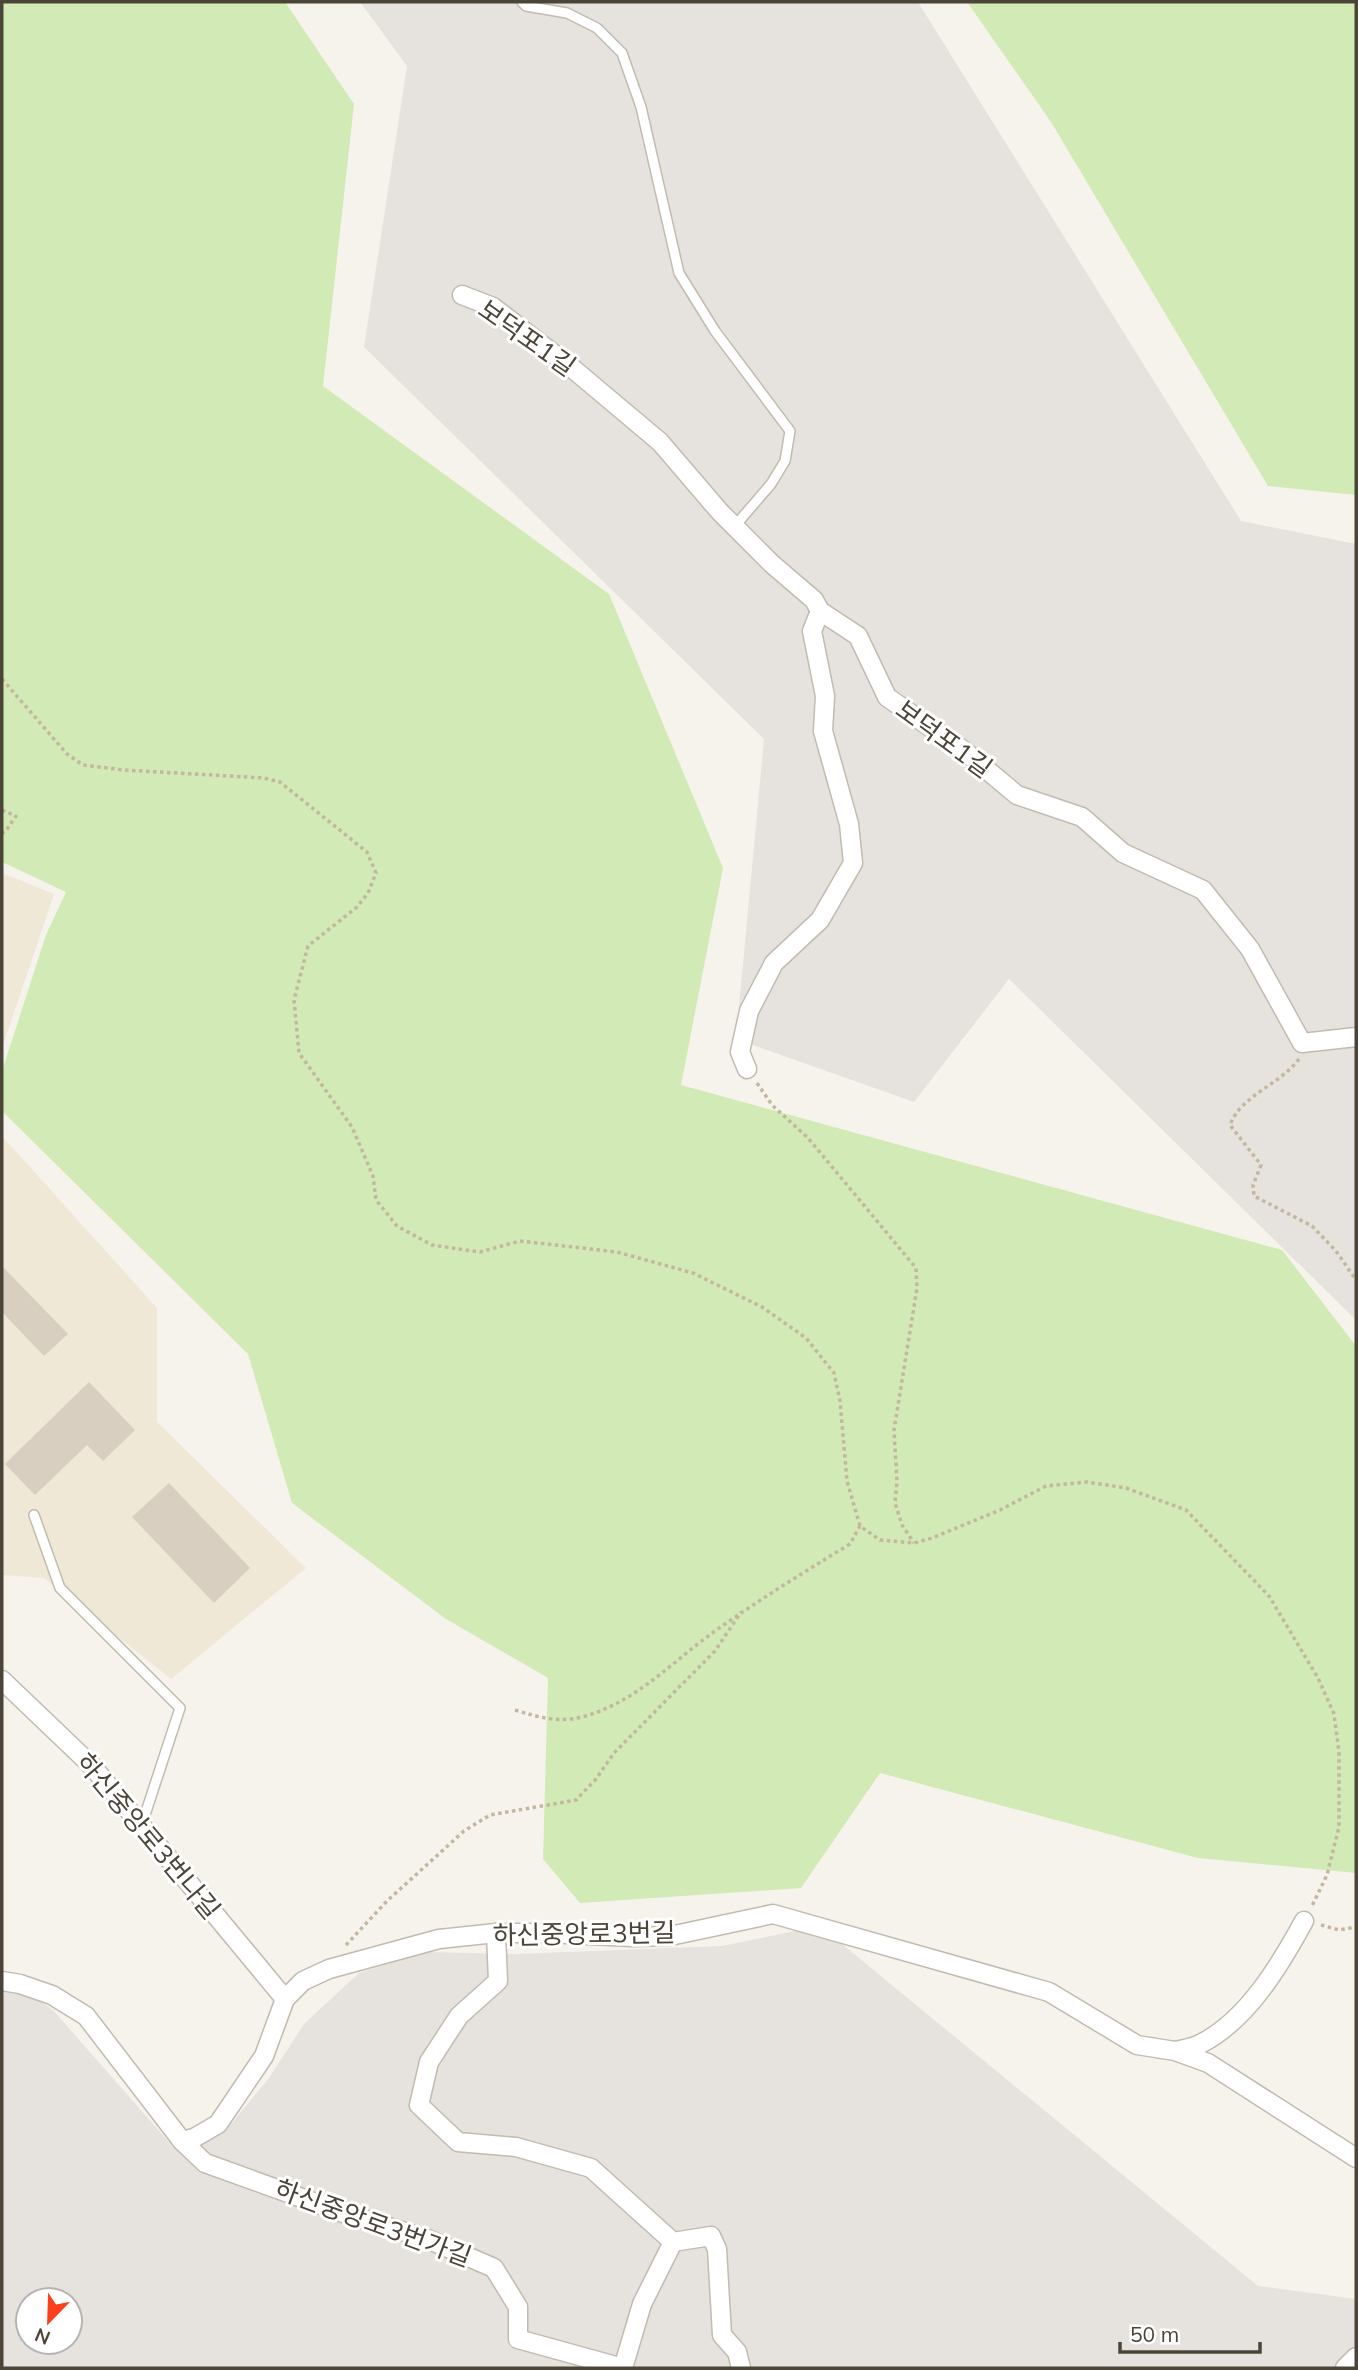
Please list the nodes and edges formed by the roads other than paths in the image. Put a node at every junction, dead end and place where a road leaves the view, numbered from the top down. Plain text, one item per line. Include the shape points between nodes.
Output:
1 (522, 2) edge
2 (462, 295) dead end
3 (734, 527) junction
4 (820, 611) junction
5 (1356, 1037) edge
6 (747, 1069) road end
7 (34, 1515) dead end
8 (2, 1680) edge
9 (141, 1826) junction
10 (1304, 1921) road end
11 (496, 1933) junction
12 (2, 1982) edge
13 (285, 1999) junction
14 (1175, 2052) junction
15 (181, 2141) junction
16 (1356, 2158) edge
17 (673, 2242) junction
18 (1356, 2357) edge
19 (741, 2368) edge
20 (1345, 2368) edge

1 - 3 lane via 567,13 597,28 621,53 641,107 679,273 715,331 790,431 785,461
2 - 3 street, 보덕포1길 via 493,307 660,442
3 - 4 street, 보덕포1길 via 814,600
4 - 5 street, 보덕포1길 via 858,636 887,697 1017,795 1082,817 1123,853 1203,890 1251,949 1302,1043
4 - 6 street via 812,632 825,696 823,731 849,824 853,863 820,920 774,963 749,1011 740,1052
7 - 9 lane via 60,1588 180,1708
8 - 9 street, 하신중앙로3번나길 via 92,1766
9 - 13 street, 하신중앙로3번나길
10 - 14 street via 1257,1995 1201,2044
11 - 13 street, 하신중앙로3번길 via 439,1939 332,1968 303,1981
11 - 14 street, 하신중앙로3번길 via 670,1937 773,1914 1049,1992 1137,2045
11 - 17 street via 498,1981 458,2016 429,2062 419,2105 458,2142 516,2147 591,2168
12 - 15 street via 52,1995 86,2016
13 - 15 street via 264,2056 218,2124
14 - 16 street, 하신중앙로3번길 via 1208,2063
15 - 17 street, 하신중앙로3번가길 via 205,2163 425,2238 495,2268 518,2307 518,2339 623,2368 642,2304
17 - 19 street via 711,2236 717,2249 722,2335 737,2352
18 - 20 street

